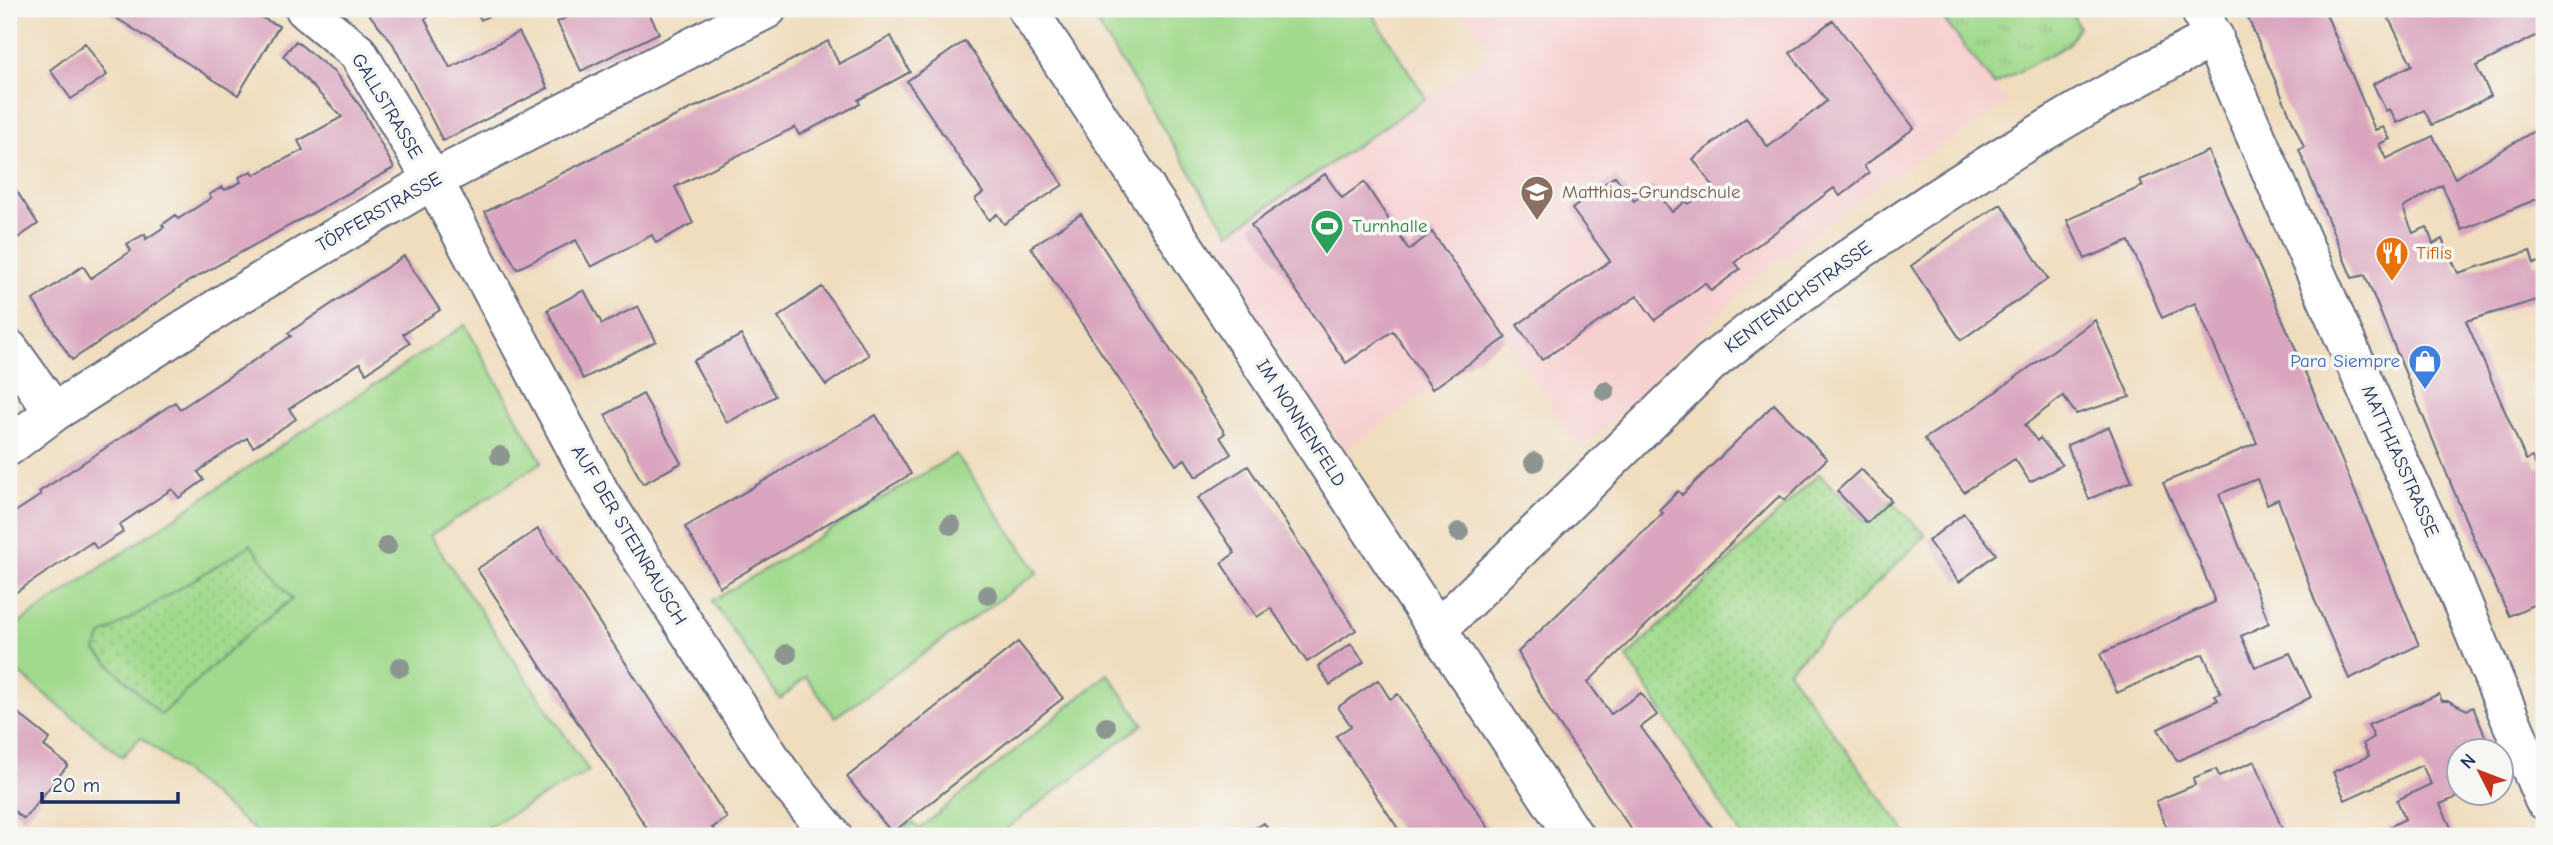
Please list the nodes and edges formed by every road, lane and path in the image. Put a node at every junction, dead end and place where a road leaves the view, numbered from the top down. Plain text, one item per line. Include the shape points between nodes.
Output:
1 (305, 9) edge
2 (766, 9) edge
3 (1027, 9) edge
4 (2207, 23) edge
5 (431, 181) junction
6 (9, 349) edge
7 (54, 412) junction
8 (9, 446) edge
9 (1438, 629) junction
10 (2544, 800) edge
11 (832, 836) edge
12 (1574, 836) edge

1 - 5 street, GALLSTRASSE via 358,53
2 - 5 street, TÖPFERSTRASSE
3 - 9 street, IM NONNENFELD
4 - 9 street, KENTENICHSTRASSE via 2123,86 1935,199 1753,328 1710,363
4 - 10 street, MATTHIASSTRASSE via 2439,547
5 - 7 street, TÖPFERSTRASSE
5 - 11 street, AUF DER STEINRAUSCH via 601,495 779,771
6 - 7 street
7 - 8 street, TÖPFERSTRASSE
9 - 12 street, IM NONNENFELD

